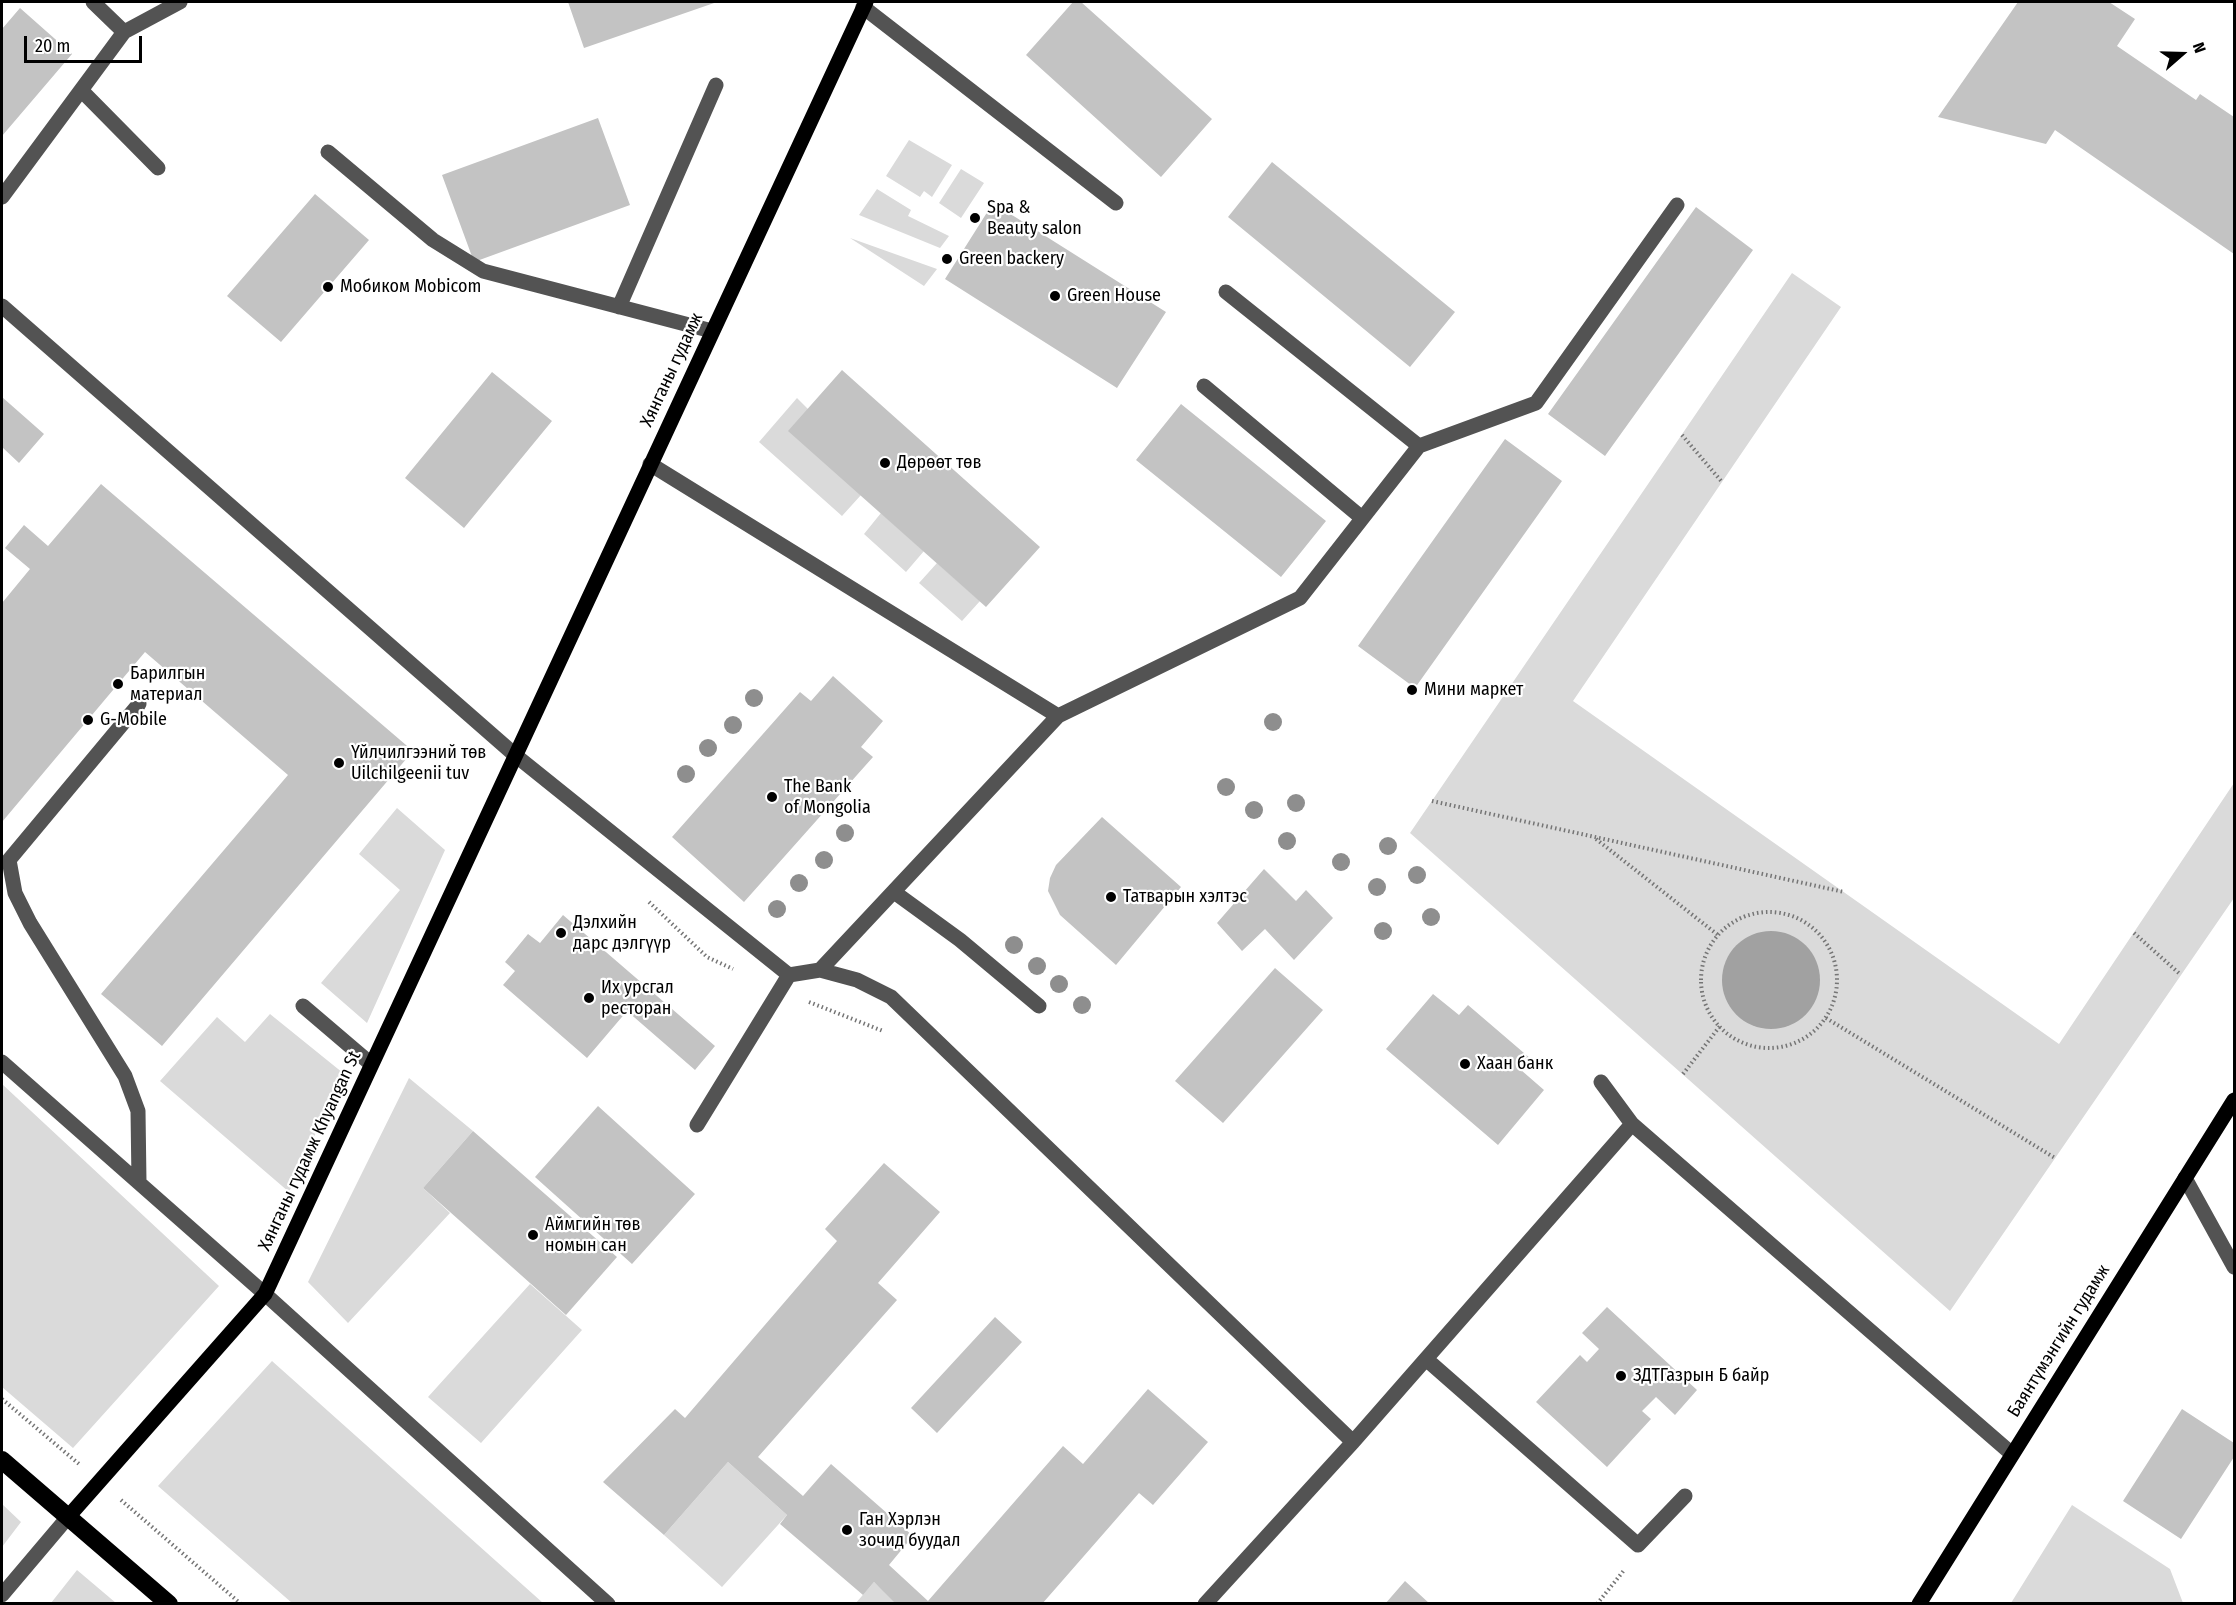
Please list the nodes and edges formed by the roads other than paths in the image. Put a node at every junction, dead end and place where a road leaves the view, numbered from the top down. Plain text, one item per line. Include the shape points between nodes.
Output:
1 (93, 2) edge
2 (180, 2) edge
3 (864, 4) edge
4 (124, 32) junction
5 (716, 85) dead end
6 (81, 90) junction
7 (328, 152) dead end
8 (158, 168) dead end
9 (2, 197) edge
10 (1116, 203) dead end
11 (1677, 205) dead end
12 (1226, 292) dead end
13 (2, 306) edge
14 (620, 307) junction
15 (712, 331) junction
16 (1204, 386) dead end
17 (1419, 446) junction
18 (650, 464) junction
19 (1362, 518) junction
20 (139, 704) dead end
21 (1058, 716) junction
22 (515, 755) junction
23 (894, 892) junction
24 (820, 970) junction
25 (789, 975) junction
26 (303, 1006) dead end
27 (1039, 1006) dead end
28 (2, 1062) edge
29 (371, 1064) junction
30 (1602, 1082) dead end
31 (2235, 1100) edge
32 (1632, 1124) junction
33 (697, 1125) dead end
34 (2185, 1178) junction
35 (139, 1182) junction
36 (2235, 1267) edge
37 (265, 1294) junction
38 (1426, 1359) junction
39 (1353, 1442) junction
40 (2012, 1454) junction
41 (2, 1460) edge
42 (1685, 1496) dead end
43 (68, 1517) junction
44 (2, 1595) edge
45 (169, 1604) edge
46 (608, 1604) edge
47 (1205, 1604) edge
48 (1919, 1604) edge

1 - 4 street
2 - 4 street
3 - 10 street
3 - 15 main road, Хянганы гудамж
4 - 6 street
5 - 14 street
6 - 8 street
6 - 9 street
7 - 14 street via 433,240 483,271
11 - 17 street via 1536,403
12 - 17 street
13 - 22 street
14 - 15 street
15 - 18 main road, Хянганы гудамж
16 - 19 street
17 - 19 street
18 - 21 street
18 - 22 main road, Хянганы гудамж
19 - 21 street via 1300,598
20 - 35 street via 9,860 15,893 30,923 125,1076 138,1111
21 - 23 street
22 - 25 street
22 - 29 main road, Хянганы гудамж Khyangan St
23 - 24 street
23 - 27 street via 960,940
24 - 25 street
24 - 39 street via 857,980 891,997
25 - 33 street
26 - 29 street
28 - 35 street
29 - 37 main road, Хянганы гудамж Khyangan St
30 - 32 street
31 - 34 main road, Баянтүмэнгийн гудамж
32 - 38 street
32 - 40 street
34 - 36 street
34 - 40 main road, Баянтүмэнгийн гудамж
35 - 37 street
37 - 43 main road, Хянганы гудамж Khyangan St
37 - 46 street
38 - 39 street
38 - 42 street via 1638,1545
39 - 47 street
40 - 48 main road, Баянтүмэнгийн гудамж
41 - 43 highway
43 - 44 street
43 - 45 highway

